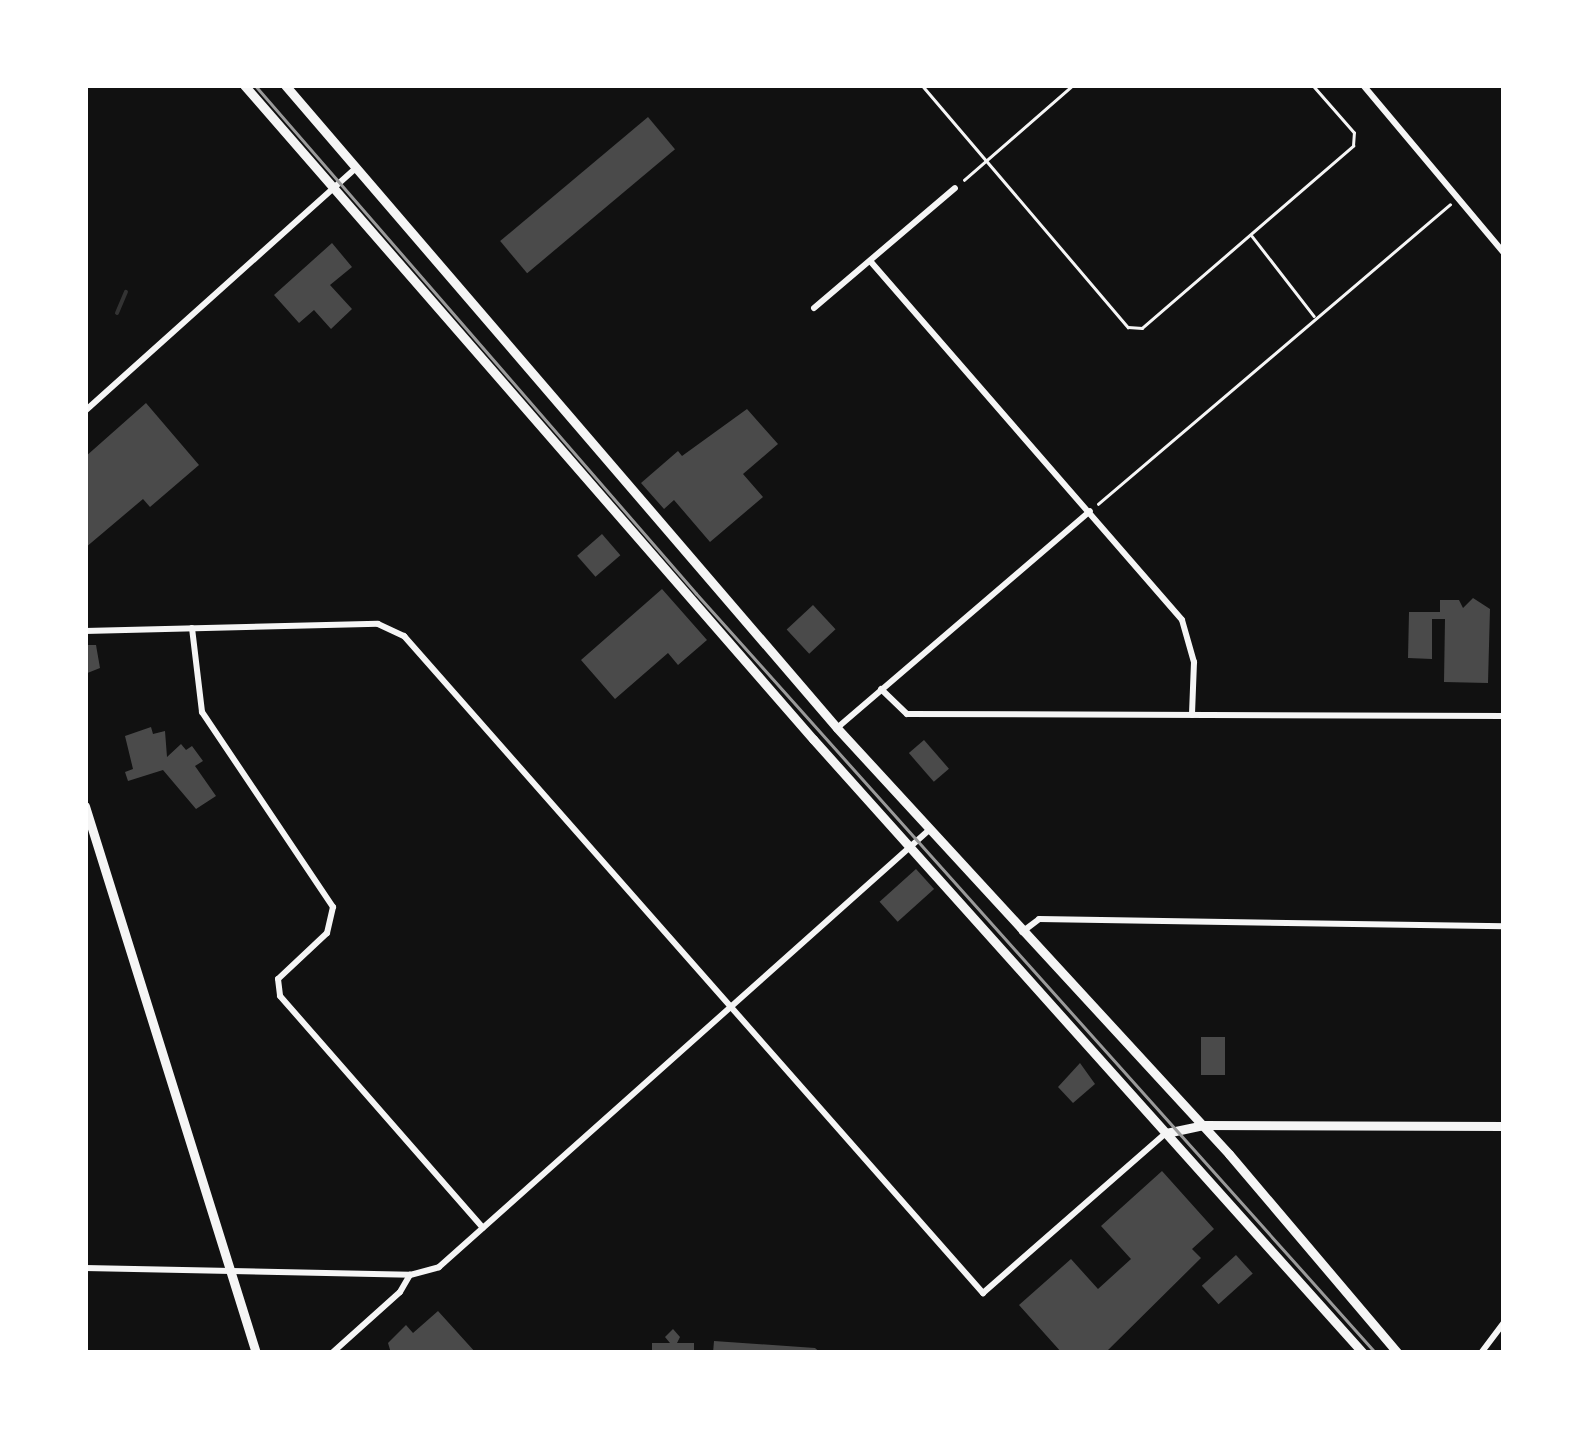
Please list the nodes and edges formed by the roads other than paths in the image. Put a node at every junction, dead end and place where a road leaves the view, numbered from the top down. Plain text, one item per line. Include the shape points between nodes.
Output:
1 (244, 85) edge
2 (285, 85) edge
3 (1363, 85) edge
4 (356, 168) junction
5 (333, 187) junction
6 (955, 188) road end
7 (1504, 253) edge
8 (871, 262) junction
9 (814, 308) dead end
10 (85, 411) edge
11 (1090, 511) junction
12 (192, 628) junction
13 (85, 631) edge
14 (881, 688) junction
15 (1192, 715) junction
16 (1504, 716) edge
17 (837, 728) junction
18 (85, 806) edge
19 (928, 831) junction
20 (909, 846) junction
21 (1504, 926) edge
22 (1021, 932) junction
23 (731, 1002) junction
24 (1202, 1125) junction
25 (1504, 1126) edge
26 (1166, 1133) junction
27 (483, 1228) junction
28 (85, 1268) edge
29 (230, 1270) junction
30 (410, 1275) junction
31 (1504, 1324) edge
32 (256, 1353) edge
33 (332, 1353) edge
34 (1363, 1353) edge
35 (1398, 1353) edge
36 (1482, 1353) edge

1 - 5 main road
2 - 4 main road
3 - 7 street
4 - 5 street
4 - 17 main road
5 - 10 street
5 - 20 main road
6 - 8 street
8 - 9 street
8 - 11 street
11 - 14 street
11 - 15 street via 1191,637
12 - 13 street
12 - 23 street via 389,627 417,647
12 - 27 street via 202,712 332,907 327,933 278,979 280,996
14 - 15 street via 908,714
14 - 17 street
15 - 16 street
17 - 19 main road
18 - 29 main road
19 - 20 street
19 - 22 main road
20 - 23 street
20 - 26 main road
21 - 22 street via 1038,919
22 - 24 main road
23 - 26 street via 982,1293
23 - 27 street
24 - 25 main road
24 - 26 main road
24 - 35 main road
26 - 34 main road
27 - 30 street via 439,1268
28 - 29 street
29 - 30 street
29 - 32 main road
30 - 33 street
31 - 36 street

